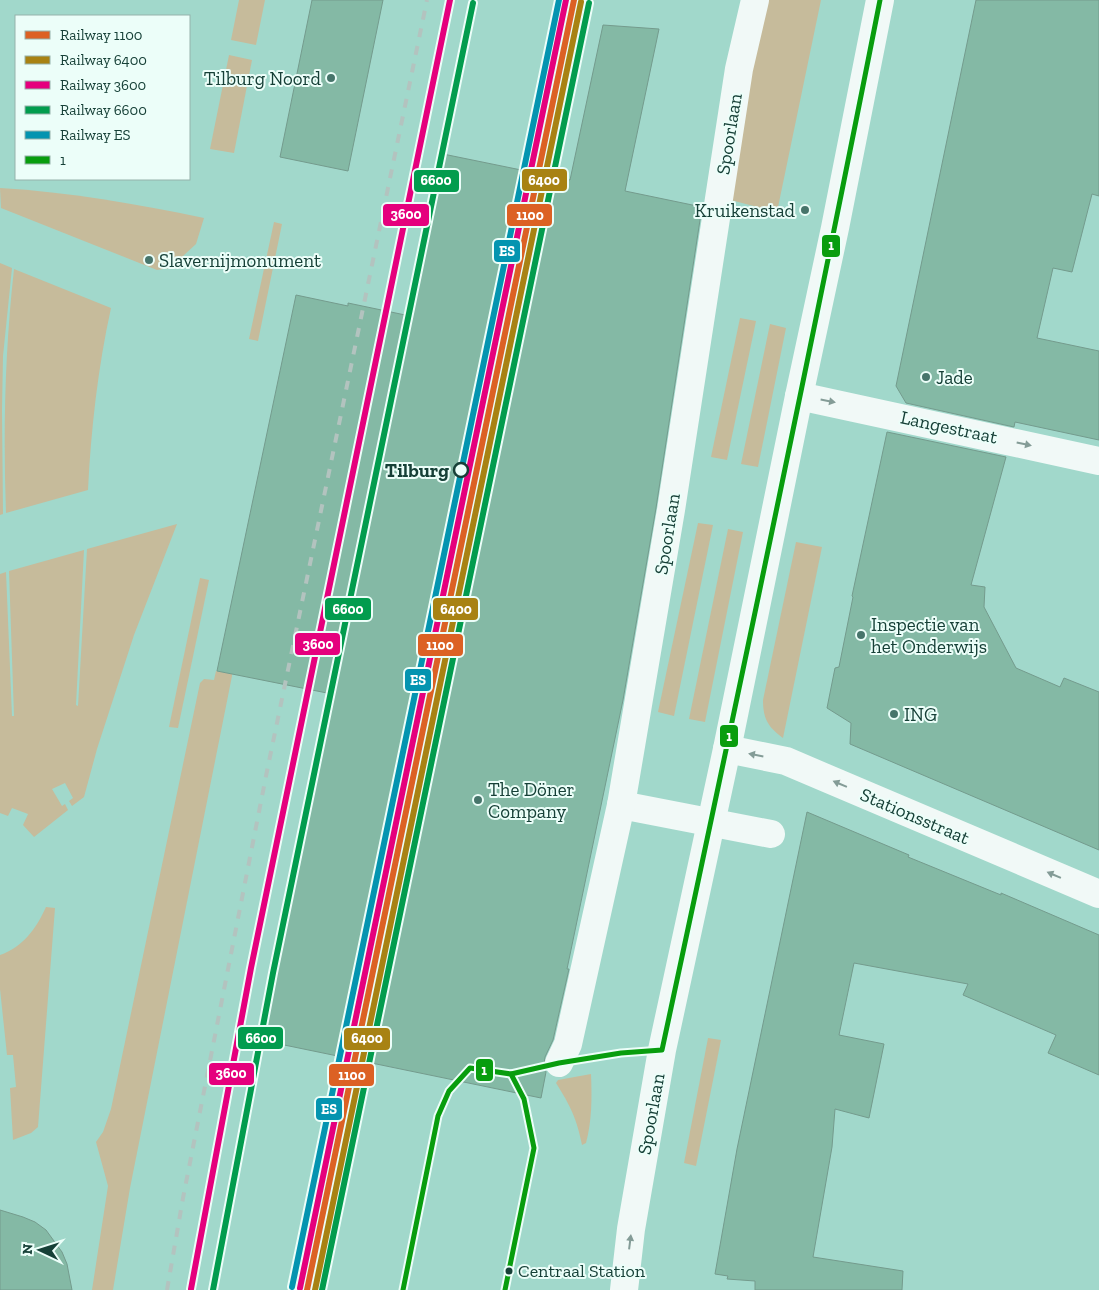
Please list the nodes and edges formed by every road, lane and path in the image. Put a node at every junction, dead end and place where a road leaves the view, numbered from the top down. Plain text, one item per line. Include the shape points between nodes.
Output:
1 (755, 0) edge
2 (880, 0) edge
3 (799, 396) junction
4 (1099, 460) edge
5 (727, 749) junction
6 (621, 805) junction
7 (711, 822) junction
8 (771, 834) dead end
9 (1099, 894) edge
10 (559, 1063) dead end
11 (624, 1290) edge

1 - 6 street, Spoorlaan via 739,69 671,510
2 - 3 street, Spoorlaan
3 -> 4 street, Langestraat
3 - 5 street, Spoorlaan
5 - 7 street, Spoorlaan
9 -> 5 street, Stationsstraat via 786,761
6 - 7 street
6 - 10 street, Spoorlaan via 568,1044
7 - 8 street
11 -> 7 street, Spoorlaan via 662,1050

